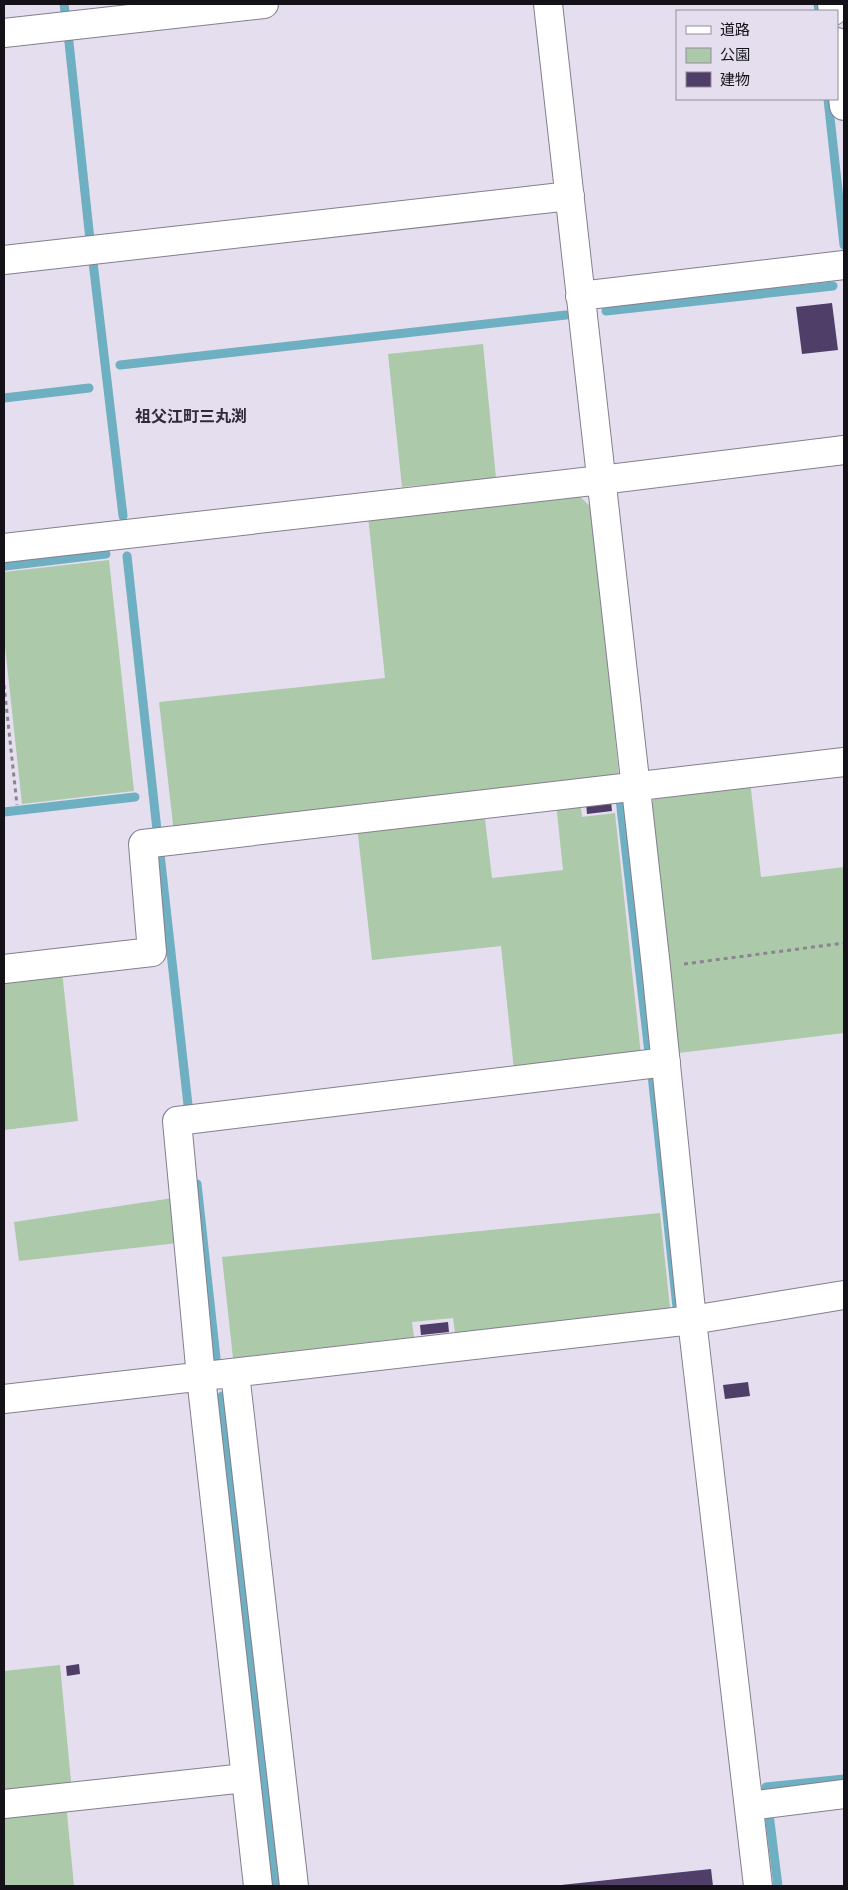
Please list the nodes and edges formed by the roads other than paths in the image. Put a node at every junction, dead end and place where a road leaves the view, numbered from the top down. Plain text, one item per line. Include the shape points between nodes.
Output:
1 (264, 4) edge
2 (548, 4) edge
3 (4, 33) edge
4 (840, 50) edge
5 (844, 106) edge
6 (570, 196) junction
7 (4, 260) edge
8 (844, 265) edge
9 (580, 296) junction
10 (844, 450) edge
11 (601, 480) junction
12 (4, 548) edge
13 (844, 762) edge
14 (636, 787) junction
15 (4, 969) edge
16 (666, 1062) junction
17 (844, 1295) edge
18 (692, 1320) junction
19 (235, 1373) junction
20 (201, 1376) junction
21 (4, 1399) edge
22 (245, 1778) junction
23 (844, 1794) edge
24 (4, 1804) edge
25 (749, 1806) junction
26 (258, 1886) edge
27 (294, 1886) edge
28 (758, 1886) edge

1 - 3 street
2 - 6 street
4 - 5 street
6 - 7 street
6 - 9 street
8 - 9 street
9 - 11 street
10 - 11 street
11 - 12 street
11 - 14 street
13 - 14 street
14 - 15 street via 143,844 152,952
14 - 16 street
16 - 18 street
16 - 20 street via 177,1121
17 - 18 street
18 - 19 street
18 - 25 street
19 - 20 street
19 - 27 street
20 - 21 street
20 - 22 street
22 - 24 street
22 - 26 street
23 - 25 street
25 - 28 street

